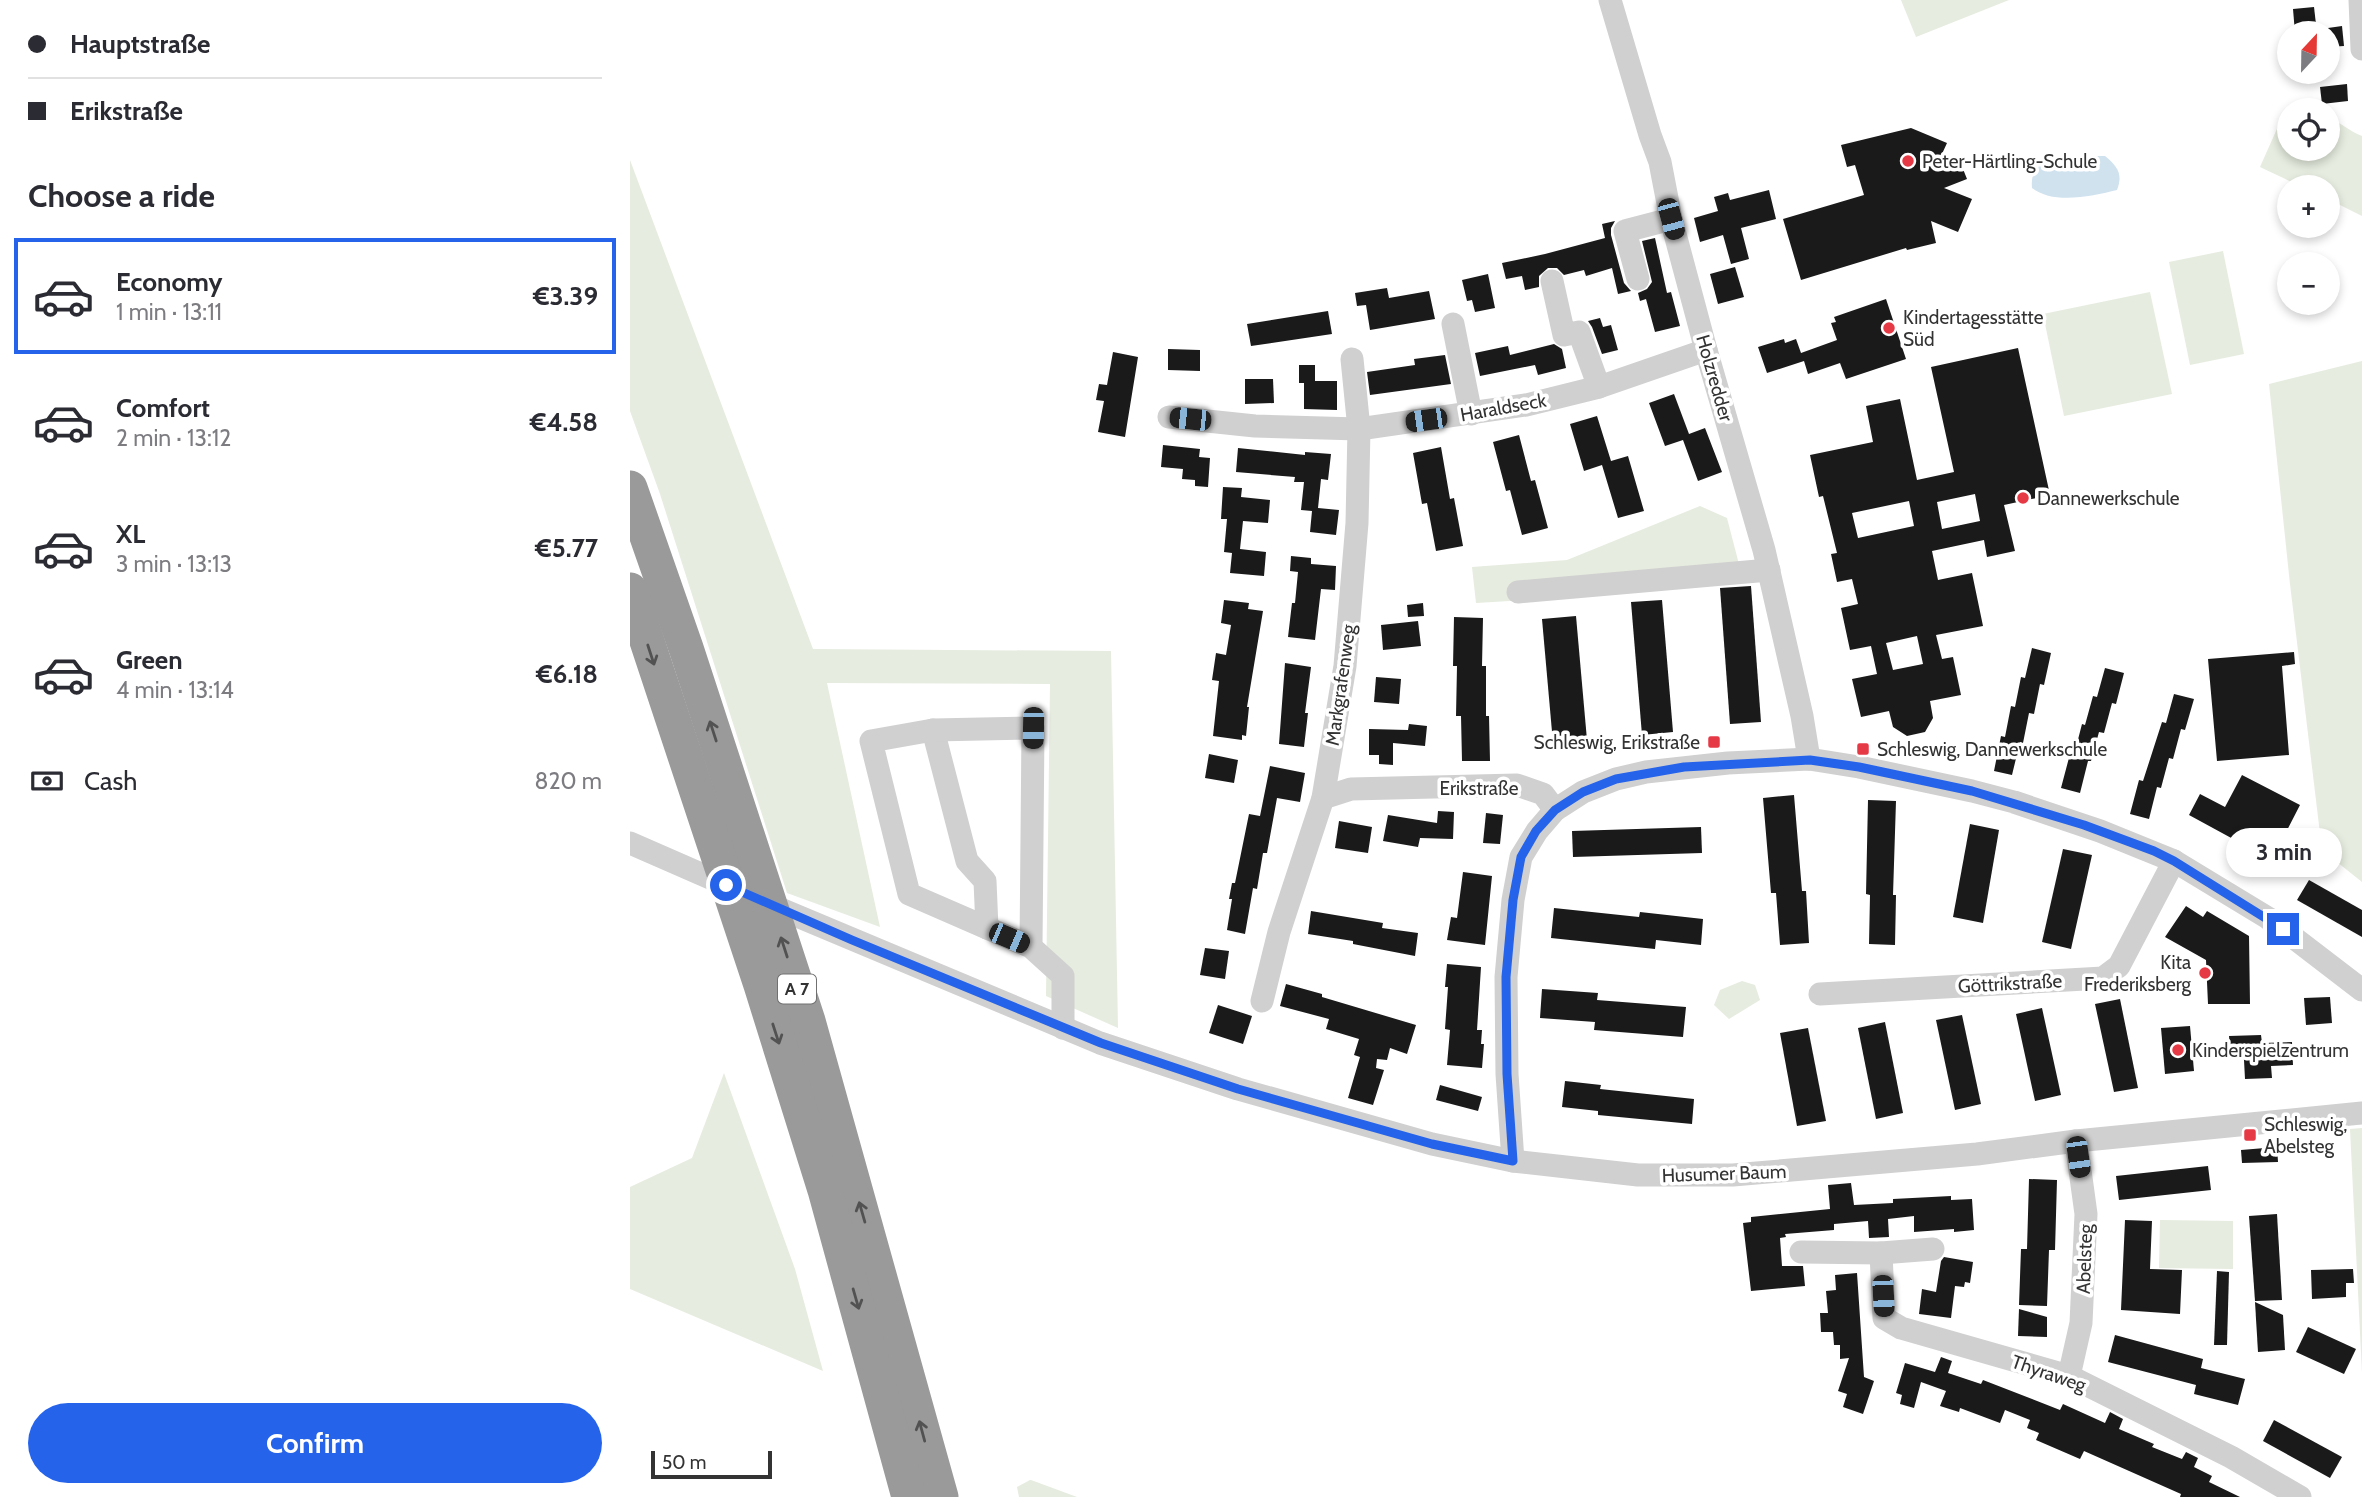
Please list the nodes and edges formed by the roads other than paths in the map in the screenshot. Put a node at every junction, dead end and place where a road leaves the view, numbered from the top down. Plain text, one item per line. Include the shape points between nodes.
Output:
1 (1610, 0) edge
2 (2360, 0) edge
3 (2362, 49) edge
4 (1671, 219) junction
5 (1638, 279) dead end
6 (1552, 281) dead end
7 (1453, 324) dead end
8 (1706, 350) junction
9 (1352, 359) dead end
10 (1599, 387) junction
11 (1471, 414) junction
12 (1168, 417) dead end
13 (1359, 429) junction
14 (630, 488) edge
15 (1769, 570) junction
16 (630, 590) edge
17 (1517, 593) dead end
18 (933, 730) junction
19 (1810, 760) junction
20 (1323, 798) junction
21 (1555, 810) junction
22 (640, 848) edge
23 (2174, 861) junction
24 (987, 928) junction
25 (1031, 947) junction
26 (2362, 990) edge
27 (1820, 994) dead end
28 (1262, 1001) dead end
29 (1063, 1028) junction
30 (2362, 1113) edge
31 (2076, 1141) junction
32 (1513, 1161) junction
33 (1933, 1250) dead end
34 (1801, 1252) dead end
35 (1881, 1253) junction
36 (2069, 1376) junction
37 (909, 1497) edge
38 (941, 1497) edge
39 (2300, 1497) edge

1 - 4 street, Holzredder via 1660,162
2 - 3 street
4 - 5 street via 1625,231
4 - 8 street, Holzredder
6 - 10 street via 1564,335 1580,332
7 - 11 street
8 - 10 street, Haraldseck
8 - 15 street, Holzredder
9 - 13 street, Markgrafenweg
10 - 11 street, Haraldseck
11 - 13 street, Haraldseck
12 - 13 street, Haraldseck via 1255,426
13 - 20 street, Markgrafenweg via 1357,523 1345,666
38 -> 14 highway, A 7 via 808,1021
15 - 17 street
15 - 19 street, Holzredder
16 -> 37 highway, A 7 via 825,1190
18 - 24 street via 967,861 985,881
18 - 24 street via 871,741 909,894
18 - 25 street via 1033,728
19 - 21 street via 1646,772 1583,792
19 - 23 street via 2004,799
20 - 21 street, Erikstraße via 1351,789 1517,785 1543,794
20 - 28 street, Markgrafenweg via 1279,932
21 - 32 street via 1521,857 1513,900 1506,986
22 - 29 street, Husumer Baum
23 - 26 street via 2268,918
23 - 27 street, Göttrikstraße via 2119,966 2103,978
24 - 25 street
25 - 29 street via 1063,976
29 - 32 street, Husumer Baum via 1238,1089 1419,1141
30 - 31 street, Husumer Baum
31 - 32 street, Husumer Baum via 1733,1175 1638,1175
31 - 36 street, Abelsteg via 2086,1214 2081,1323
33 - 35 street
34 - 35 street
35 - 36 street, Thyraweg via 1884,1318 1901,1328
36 - 39 street, Thyraweg

